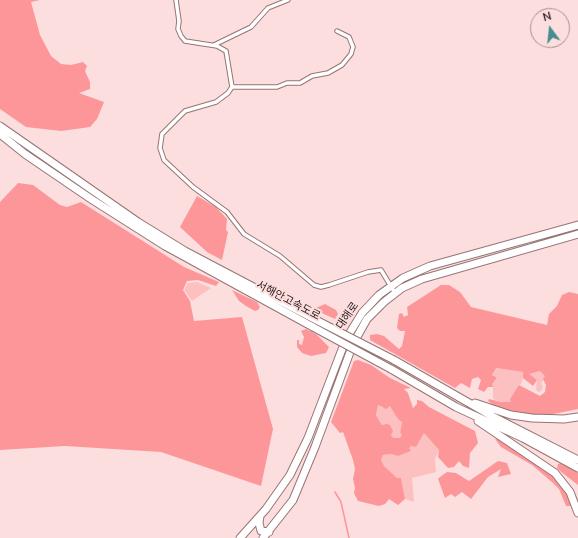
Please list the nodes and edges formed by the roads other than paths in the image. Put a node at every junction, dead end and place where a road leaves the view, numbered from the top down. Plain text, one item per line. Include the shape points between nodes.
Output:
1 (176, 0) edge
2 (288, 0) edge
3 (337, 32) dead end
4 (214, 46) junction
5 (232, 87) junction
6 (0, 126) edge
7 (0, 134) edge
8 (578, 225) edge
9 (578, 234) edge
10 (391, 286) junction
11 (395, 293) junction
12 (316, 324) junction
13 (460, 398) junction
14 (456, 407) junction
15 (578, 417) edge
16 (578, 460) edge
17 (578, 468) edge
18 (578, 513) edge
19 (260, 516) junction
20 (269, 532) junction
21 (240, 538) edge
22 (263, 538) edge

1 - 4 street via 178,29 181,36 186,41
2 - 4 street via 268,8 250,27
3 - 5 street via 349,38 353,47 342,65 328,73 312,76 300,83 287,83 277,87
4 - 5 street via 226,51
5 - 10 street via 216,102 186,111 162,134 160,148 164,160 193,187 227,212 244,234 280,256 314,285 329,286 381,270
6 - 12 highway, 서해안고속도로 via 144,226
7 - 12 highway, 서해안고속도로 via 91,199 165,246
8 - 10 highway, 대해로 via 430,266
9 - 11 highway, 대해로 via 434,274
10 - 11 street
10 - 19 highway, 대해로 via 362,312 350,330 300,457 280,491
11 - 20 highway, 대해로 via 367,319 357,335 298,489
12 - 13 highway, 서해안고속도로, bridge via 394,360
12 - 14 highway, 서해안고속도로, bridge
13 - 15 highway via 511,415 564,419
13 - 16 highway, 서해안고속도로
14 - 17 highway, 서해안고속도로 via 523,438
14 - 18 highway via 555,473 570,492
19 - 20 highway via 259,528
19 - 21 highway, 대해로
20 - 22 highway, 대해로

